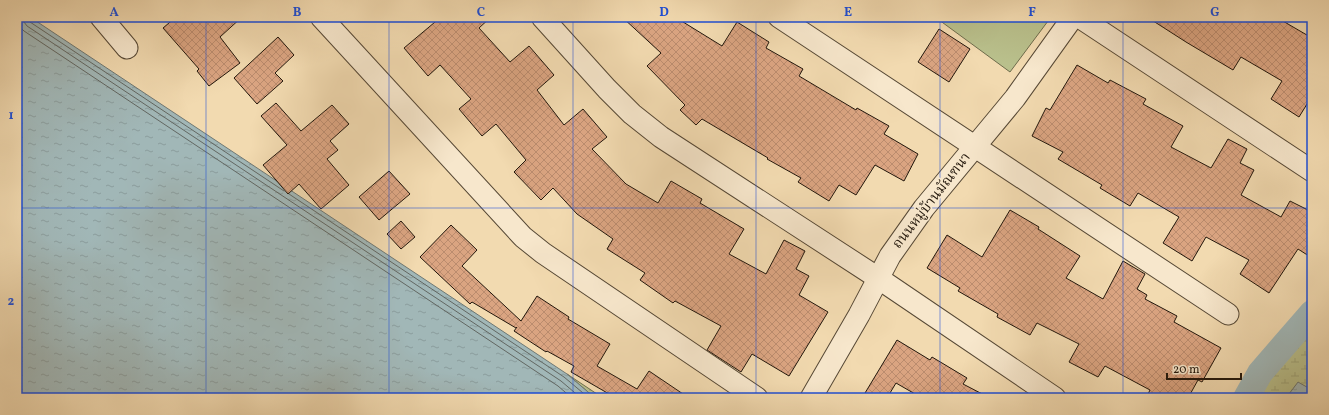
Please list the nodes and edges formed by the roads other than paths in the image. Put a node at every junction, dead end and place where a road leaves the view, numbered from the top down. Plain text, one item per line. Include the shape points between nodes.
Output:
1 (101, 17) edge
2 (320, 17) edge
3 (542, 17) edge
4 (779, 17) edge
5 (1072, 17) edge
6 (1079, 17) edge
7 (127, 48) dead end
8 (974, 147) junction
9 (1312, 171) edge
10 (878, 278) junction
11 (1228, 314) dead end
12 (757, 398) edge
13 (811, 398) edge
14 (1055, 398) edge

1 - 7 street
2 - 12 street via 523,236 543,253
3 - 10 street via 607,89 632,114 661,137
4 - 8 street
5 - 8 street, ถนนหมู่บ้านมัณฑนา via 1015,98
6 - 9 street
8 - 10 street, ถนนหมู่บ้านมัณฑนา via 924,208 890,256
8 - 11 street
10 - 13 street, ถนนหมู่บ้านมัณฑนา
10 - 14 street

